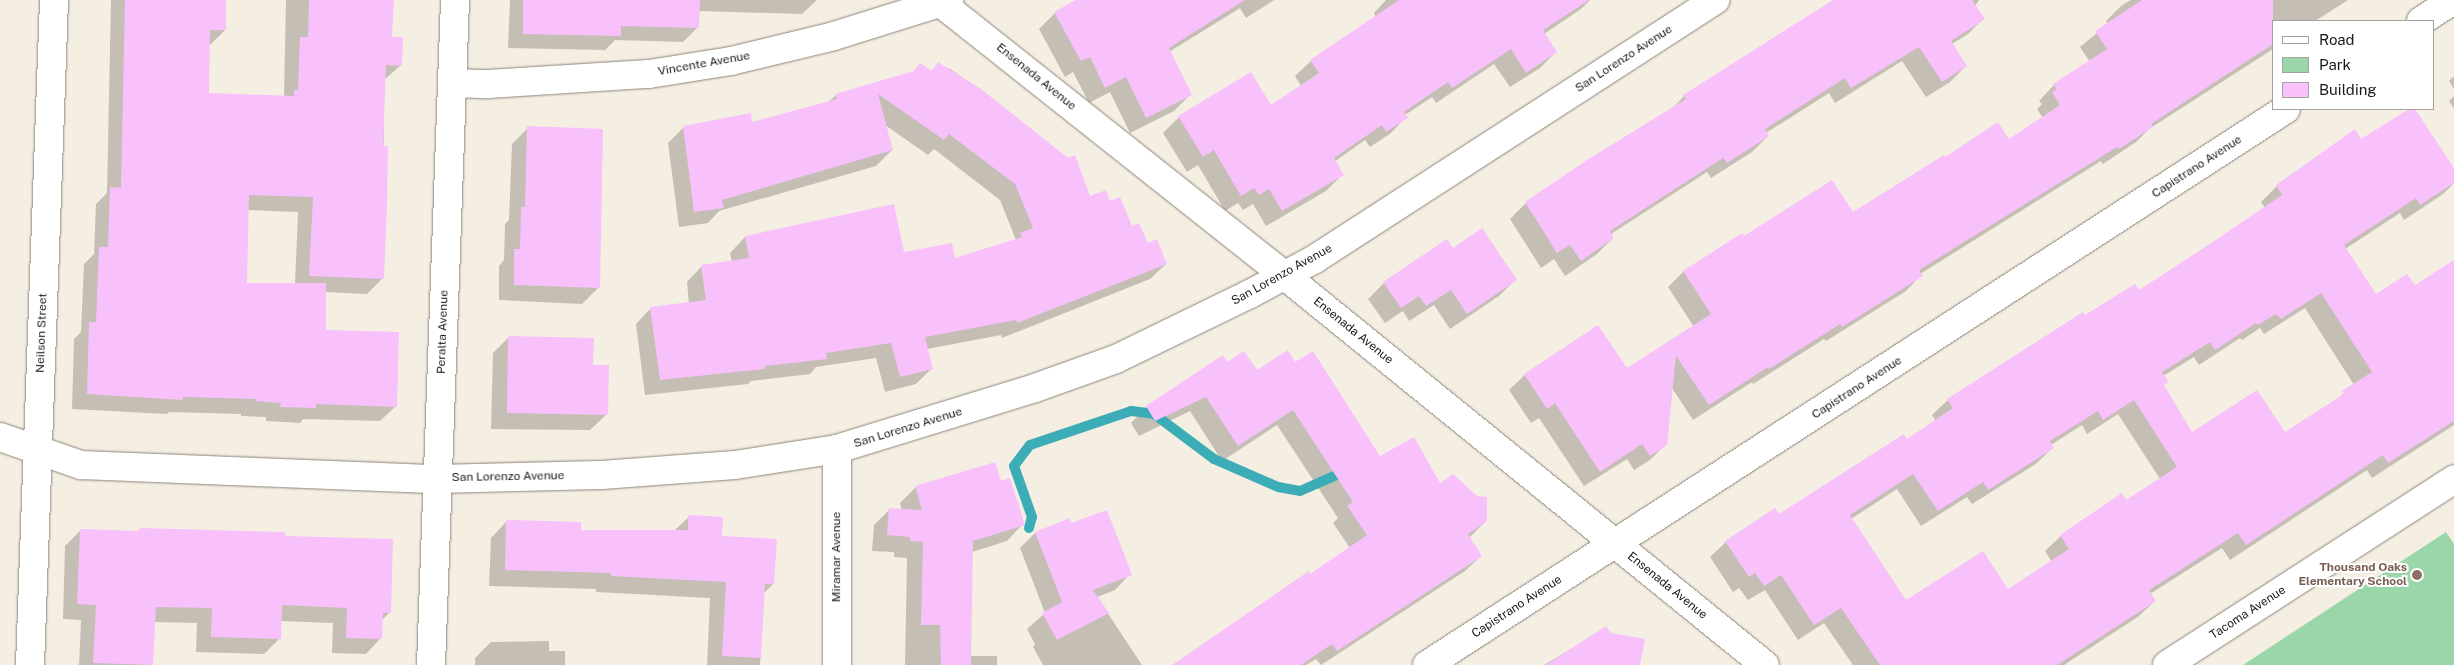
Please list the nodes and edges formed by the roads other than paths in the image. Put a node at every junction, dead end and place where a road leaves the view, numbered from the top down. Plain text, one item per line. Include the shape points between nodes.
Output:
1 (54, 0) edge
2 (455, 0) edge
3 (1715, 0) edge
4 (2453, 0) edge
5 (943, 1) edge
6 (2422, 20) edge
7 (452, 83) junction
8 (2284, 110) edge
9 (1284, 275) junction
10 (0, 437) edge
11 (38, 449) junction
12 (837, 449) junction
13 (437, 479) junction
14 (2454, 479) edge
15 (1615, 544) junction
16 (30, 665) edge
17 (431, 665) edge
18 (837, 665) edge
19 (1427, 665) edge
20 (1765, 665) edge
21 (2167, 665) edge

1 - 11 street, Neilson Street
2 - 7 street, Peralta Avenue
3 - 9 street, San Lorenzo Avenue via 1315,259
4 - 6 street
5 - 7 street, Vincente Avenue via 834,36 713,64 649,74 488,84
5 - 9 street, Ensenada Avenue
7 - 13 street, Peralta Avenue
8 - 15 street, Capistrano Avenue
9 - 12 street, San Lorenzo Avenue via 1116,359 1027,391
9 - 15 street, Ensenada Avenue
10 - 11 street, San Lorenzo Avenue
11 - 13 street, San Lorenzo Avenue via 81,465
11 - 16 street, Neilson Street
12 - 13 street, San Lorenzo Avenue via 735,465 659,471
12 - 18 street, Miramar Avenue
13 - 17 street, Peralta Avenue
14 - 21 street, Tacoma Avenue
15 - 19 street, Capistrano Avenue
15 - 20 street, Ensenada Avenue

